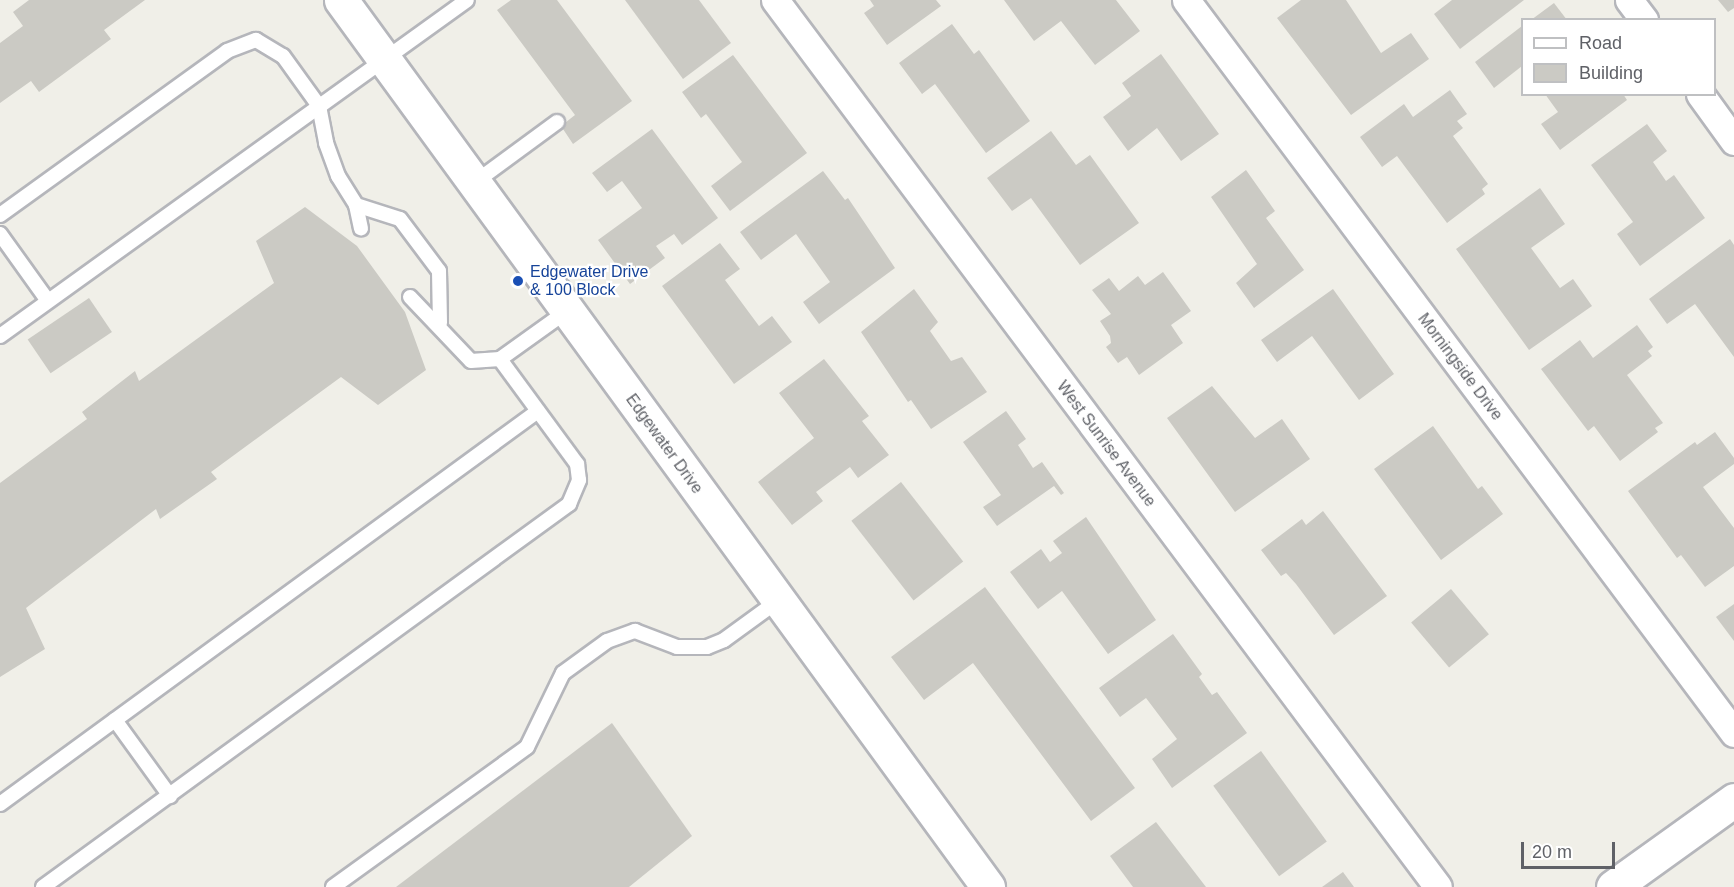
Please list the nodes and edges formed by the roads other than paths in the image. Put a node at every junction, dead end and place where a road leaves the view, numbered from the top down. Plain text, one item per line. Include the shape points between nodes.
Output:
1 (341, 0) edge
2 (467, 0) edge
3 (775, 0) edge
4 (1186, 0) edge
5 (1629, 0) edge
6 (1642, 18) edge
7 (383, 58) junction
8 (1701, 96) edge
9 (319, 106) junction
10 (557, 122) dead end
11 (1734, 141) edge
12 (474, 183) junction
13 (356, 205) junction
14 (0, 216) edge
15 (361, 228) dead end
16 (0, 234) edge
17 (410, 297) dead end
18 (48, 301) junction
19 (567, 311) junction
20 (440, 323) junction
21 (0, 336) edge
22 (500, 359) junction
23 (538, 411) junction
24 (779, 600) junction
25 (115, 720) junction
26 (1734, 733) edge
27 (170, 796) junction
28 (1734, 800) edge
29 (0, 804) edge
30 (44, 887) edge
31 (333, 887) edge
32 (988, 887) edge
33 (1437, 887) edge
34 (1613, 887) edge

1 - 7 street, Edgewater Drive
2 - 7 lane
3 - 33 street, West Sunrise Avenue
4 - 26 street, Morningside Drive
5 - 6 street
7 - 9 lane
7 - 12 street, Edgewater Drive
8 - 11 street
9 - 13 lane via 338,176
9 - 14 lane via 283,56 270,45 256,40 244,43
9 - 18 lane
10 - 12 lane
12 - 19 street, Edgewater Drive
13 - 15 lane
13 - 20 lane via 400,219 439,271
16 - 18 lane
17 - 20 lane
18 - 21 lane
19 - 22 lane
19 - 24 street, Edgewater Drive
20 - 22 lane via 471,360
22 - 23 lane
23 - 25 lane
23 - 27 lane via 577,465 579,480 569,504
24 - 31 lane via 724,640 707,647 676,647 635,631 607,641 563,673 527,747
24 - 32 street, Edgewater Drive
25 - 27 lane
25 - 29 lane
27 - 30 lane
28 - 34 street

